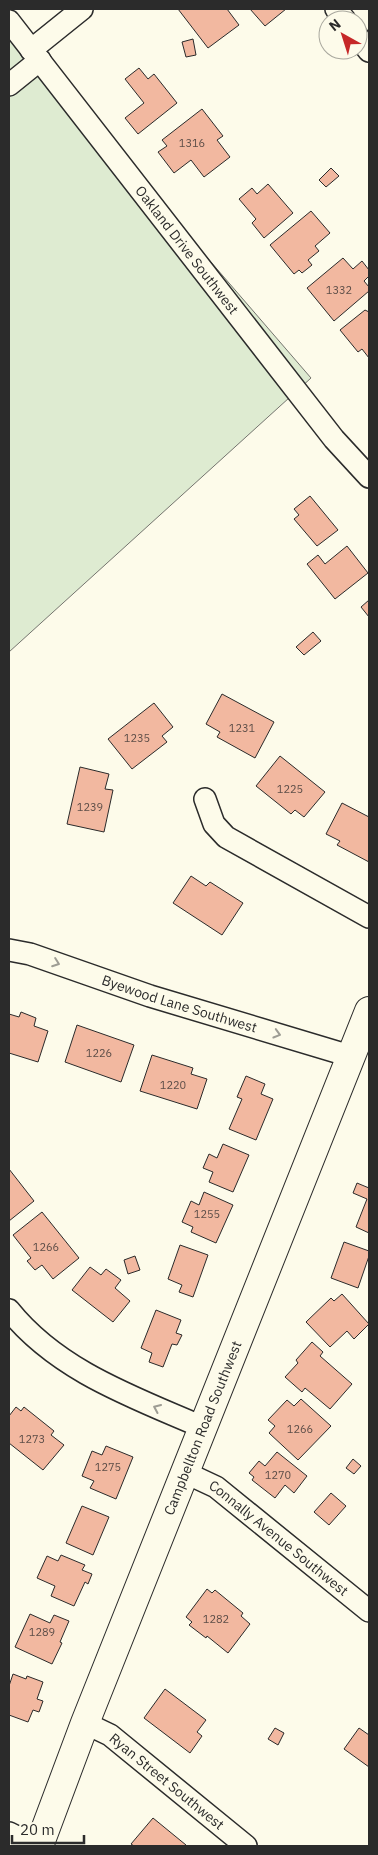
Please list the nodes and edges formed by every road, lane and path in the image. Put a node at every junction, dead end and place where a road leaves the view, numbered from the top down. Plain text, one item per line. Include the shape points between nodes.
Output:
1 (82, 9) edge
2 (9, 21) edge
3 (36, 55) junction
4 (9, 86) edge
5 (369, 477) edge
6 (205, 800) dead end
7 (369, 917) edge
8 (9, 950) edge
9 (369, 1010) edge
10 (350, 1056) junction
11 (9, 1310) edge
12 (202, 1427) junction
13 (184, 1472) junction
14 (369, 1612) edge
15 (85, 1723) junction
16 (9, 1833) edge
17 (35, 1846) edge
18 (39, 1846) edge
19 (246, 1846) edge

1 - 3 street
2 - 3 street, Oakland Drive Southwest
3 - 4 street
3 - 5 street, Oakland Drive Southwest via 334,439
6 - 7 street via 214,824 226,837
8 -> 10 street, Byewood Lane Southwest
9 - 10 main road, Campbellton Road Southwest
10 - 12 main road, Campbellton Road Southwest
12 -> 11 street via 90,1378 52,1352
12 - 13 main road, Campbellton Road Southwest
13 - 14 street, Connally Avenue Southwest via 216,1487
13 - 15 main road, Campbellton Road Southwest
15 - 18 main road, Campbellton Road Southwest
15 - 19 street, Ryan Street Southwest via 110,1736
16 - 17 street

